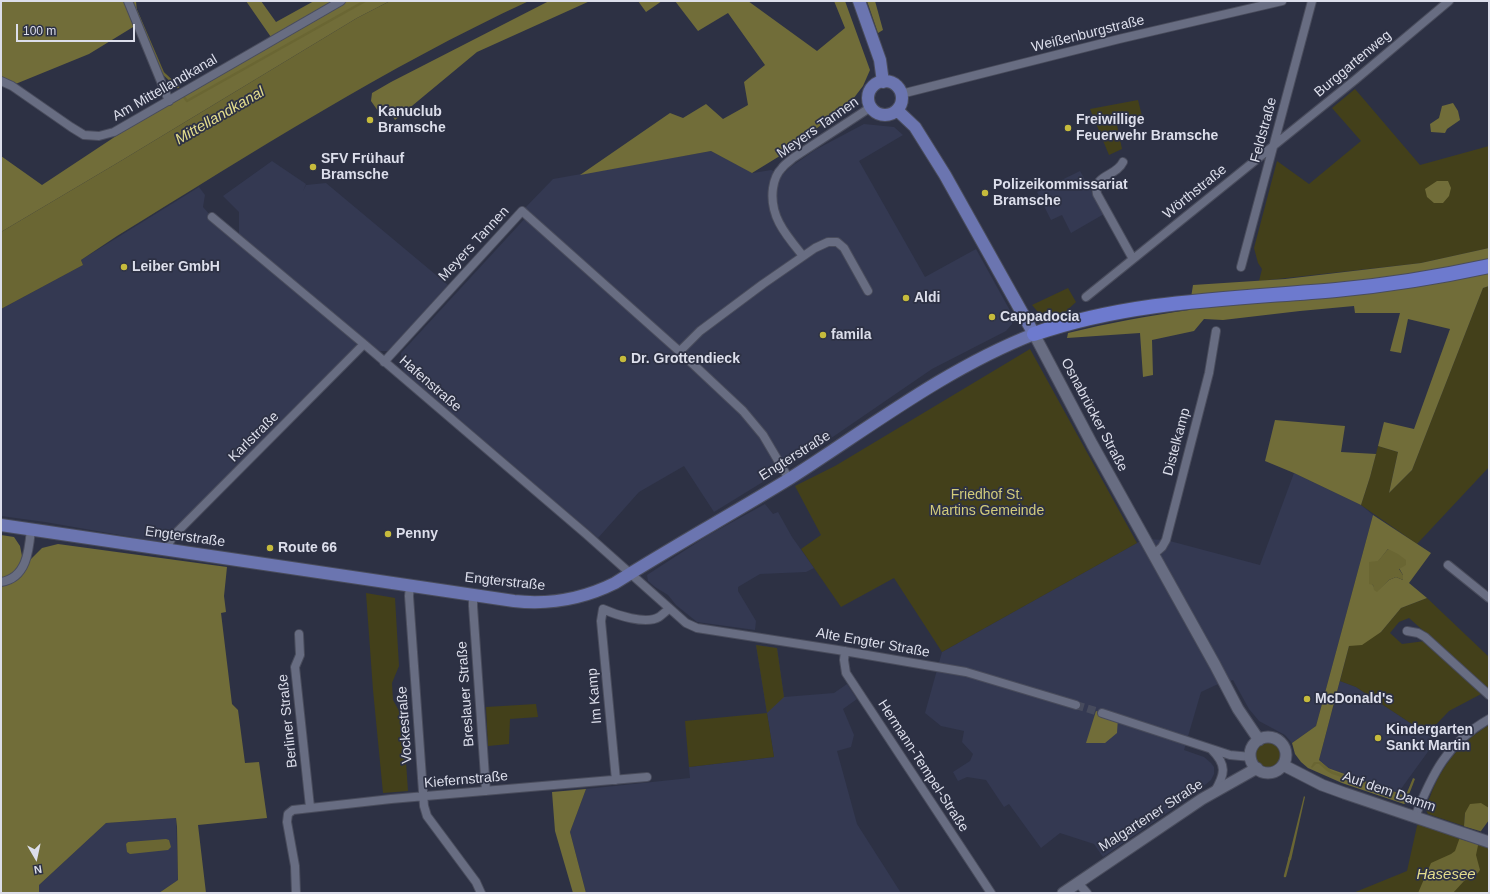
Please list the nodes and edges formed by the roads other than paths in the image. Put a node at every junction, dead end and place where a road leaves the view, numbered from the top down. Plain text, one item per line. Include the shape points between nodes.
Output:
1 (128, 1) edge
2 (341, 1) edge
3 (859, 1) edge
4 (1282, 1) edge
5 (1312, 1) edge
6 (1449, 1) edge
7 (1, 82) edge
8 (883, 82) junction
9 (901, 94) junction
10 (168, 101) junction
11 (871, 108) junction
12 (897, 110) junction
13 (1273, 146) junction
14 (1123, 162) dead end
15 (212, 217) dead end
16 (803, 256) junction
17 (1133, 259) junction
18 (1489, 266) edge
19 (1241, 267) dead end
20 (868, 291) dead end
21 (1086, 297) dead end
22 (1216, 331) dead end
23 (1034, 334) junction
24 (364, 344) junction
25 (680, 351) junction
26 (384, 362) junction
27 (789, 479) junction
28 (1, 525) edge
29 (31, 529) junction
30 (167, 550) junction
31 (1153, 555) junction
32 (1448, 565) dead end
33 (630, 573) junction
34 (1, 582) edge
35 (410, 585) junction
36 (473, 595) junction
37 (1489, 598) edge
38 (669, 609) junction
39 (1407, 632) dead end
40 (299, 634) dead end
41 (845, 651) junction
42 (1489, 695) edge
43 (1076, 705) tunnel mouth
44 (1102, 713) tunnel mouth
45 (1489, 719) edge
46 (1259, 740) junction
47 (1212, 749) junction
48 (1251, 757) junction
49 (1283, 765) junction
50 (1257, 768) junction
51 (647, 777) dead end
52 (616, 780) junction
53 (486, 791) junction
54 (1214, 792) junction
55 (422, 797) junction
56 (310, 807) junction
57 (1415, 817) junction
58 (1487, 841) edge
59 (1078, 883) junction
60 (296, 893) edge
61 (481, 893) edge
62 (991, 893) edge
63 (1063, 893) edge
64 (1087, 893) edge

1 - 10 street
2 - 10 street, Am Mittellandkanal
3 - 8 main road via 880,60
4 - 9 street, Weißenburgstraße
5 - 13 street, Feldstraße
6 - 13 street, Burggartenweg
7 - 10 street, Am Mittellandkanal via 12,86 84,135 99,136 114,132
8 - 9 main road via 896,85
8 - 11 main road via 873,86 869,94
9 - 12 main road
11 - 12 main road via 882,115
11 - 16 street, Meyers Tannen via 793,158 782,168 774,182 773,208 778,222
12 - 23 main road, Osnabrücker Straße via 915,128 945,175
13 - 17 street, Wörthstraße
13 - 19 street, Feldstraße
14 - 17 street via 1117,171 1102,178 1096,189
15 - 24 street, Hafenstraße
16 - 20 street via 828,242 837,242 844,248
16 - 25 street via 700,331
17 - 21 street, Wörthstraße
18 - 23 highway via 1384,285 1150,306 1073,321
22 - 31 street, Distelkamp via 1209,373 1166,540
23 - 27 main road, Engterstraße via 970,363 914,396
23 - 31 main road, Osnabrücker Straße
24 - 26 street, Hafenstraße
24 - 30 street, Karlstraße via 174,536
25 - 26 street, Meyers Tannen via 522,211
25 - 27 street, Meyers Tannen via 743,411 763,435
26 - 33 street, Hafenstraße
27 - 33 main road, Engterstraße
28 - 29 main road, Engterstraße
29 - 30 main road, Engterstraße
29 - 34 street via 24,566 14,577
30 - 35 main road, Engterstraße
31 - 46 main road, Osnabrücker Straße via 1238,709
32 - 37 street
33 - 36 main road, Engterstraße via 600,590 578,598 559,601 527,602
33 - 38 street, Alte Engter Straße
35 - 36 main road, Engterstraße
35 - 55 street, Vockestraße
36 - 53 street, Breslauer Straße
38 - 41 street, Alte Engter Straße via 686,623 697,628
38 - 52 street, Im Kamp via 659,617 649,620 617,615 603,609 601,621
39 - 42 street via 1418,632 1425,637
40 - 56 street, Berliner Straße via 300,655 295,667
41 - 43 street, Alte Engter Straße via 966,672
41 - 62 street, Hermann-Tempel-Straße via 846,673
44 - 47 street
45 - 57 street via 1452,747 1435,770
46 - 48 main road via 1252,748
46 - 49 main road via 1270,737 1281,742 1286,753
47 - 48 street via 1239,757
47 - 54 street via 1219,757 1223,770 1221,781
48 - 50 main road
49 - 50 main road via 1268,772
49 - 57 main road, Auf dem Damm via 1344,793
50 - 54 main road, Malgartener Straße
51 - 52 street, Kiefernstraße
52 - 53 street, Kiefernstraße
53 - 55 street, Kiefernstraße
54 - 59 main road, Malgartener Straße
55 - 56 street, Kiefernstraße
55 - 61 street, Vockestraße via 427,816 476,882
56 - 60 street, Kiefernstraße via 293,810 288,814
57 - 58 main road, Auf dem Damm
59 - 63 main road, Malgartener Straße
59 - 64 street

